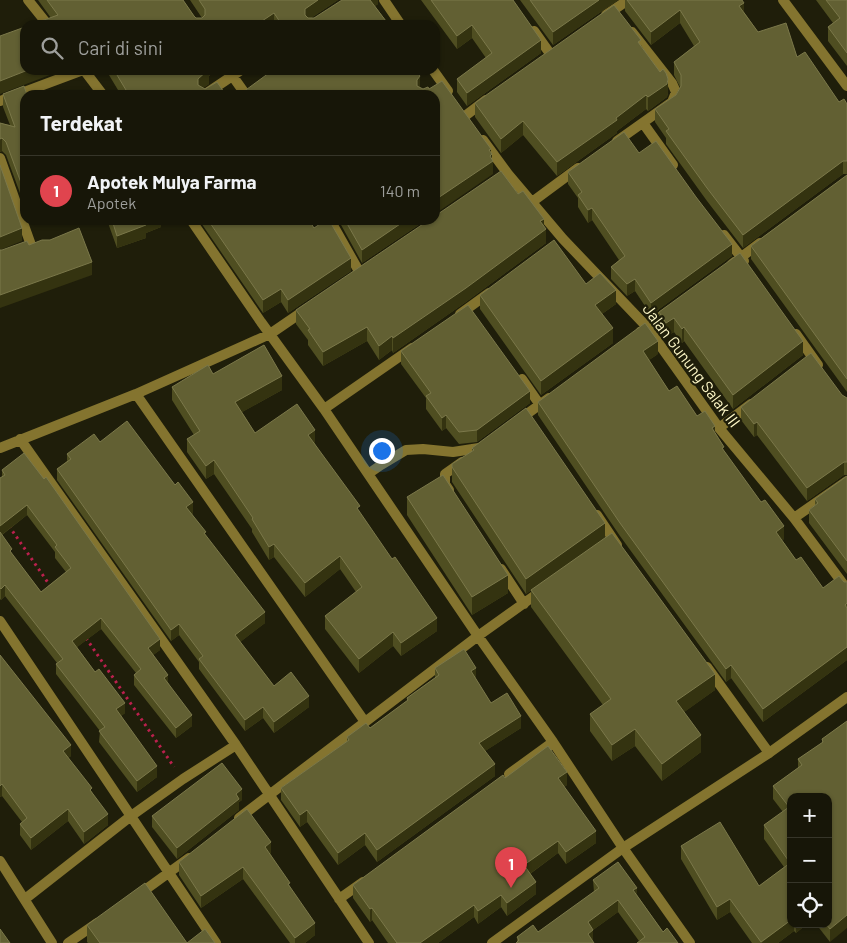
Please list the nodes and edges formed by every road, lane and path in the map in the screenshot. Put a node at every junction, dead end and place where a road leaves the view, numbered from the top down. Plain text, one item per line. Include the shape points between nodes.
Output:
1 (28, 0) edge
2 (384, 0) edge
3 (628, 0) edge
4 (783, 0) edge
5 (620, 17) junction
6 (44, 20) edge
7 (398, 20) edge
8 (599, 21) edge
9 (529, 23) edge
10 (551, 55) edge
11 (70, 75) edge
12 (88, 75) edge
13 (230, 75) edge
14 (236, 75) edge
15 (434, 75) edge
16 (847, 86) edge
17 (30, 90) edge
18 (99, 90) edge
19 (211, 90) edge
20 (243, 90) edge
21 (20, 94) edge
22 (495, 94) edge
23 (0, 101) edge
24 (465, 116) junction
25 (643, 123) junction
26 (606, 149) edge
27 (0, 158) edge
28 (590, 160) edge
29 (680, 175) edge
30 (532, 202) junction
31 (20, 215) edge
32 (24, 225) edge
33 (194, 225) edge
34 (333, 225) edge
35 (718, 227) edge
36 (772, 235) edge
37 (31, 246) edge
38 (741, 256) junction
39 (726, 268) edge
40 (360, 272) edge
41 (752, 272) edge
42 (500, 285) edge
43 (318, 300) edge
44 (680, 302) edge
45 (453, 319) edge
46 (790, 326) edge
47 (647, 327) junction
48 (270, 334) junction
49 (635, 336) edge
50 (421, 341) edge
51 (824, 373) edge
52 (518, 374) edge
53 (136, 394) junction
54 (555, 394) edge
55 (756, 400) edge
56 (540, 404) junction
57 (324, 408) junction
58 (514, 423) edge
59 (720, 428) junction
60 (20, 439) junction
61 (0, 448) edge
62 (368, 474) junction
63 (847, 481) edge
64 (455, 500) edge
65 (592, 508) edge
66 (794, 518) junction
67 (6, 521) edge
68 (626, 556) edge
69 (498, 564) edge
70 (548, 586) edge
71 (847, 589) edge
72 (55, 594) edge
73 (524, 604) junction
74 (0, 621) edge
75 (83, 634) edge
76 (478, 636) junction
77 (702, 661) edge
78 (847, 697) edge
79 (365, 722) junction
80 (553, 742) junction
81 (236, 745) junction
82 (769, 753) junction
83 (183, 779) junction
84 (497, 783) edge
85 (269, 795) junction
86 (131, 816) junction
87 (228, 828) edge
88 (623, 848) junction
89 (199, 850) edge
90 (0, 861) edge
91 (170, 873) junction
92 (371, 876) edge
93 (25, 899) junction
94 (339, 899) junction
95 (130, 900) edge
96 (107, 916) edge
97 (52, 943) edge
98 (68, 943) edge
99 (216, 943) edge
100 (369, 943) edge
101 (492, 943) edge
102 (690, 943) edge

1 - 6 street
2 - 7 street
3 - 5 street
4 - 16 street
5 - 8 street
5 - 25 street via 676,92 672,102
9 - 10 street
11 - 17 street
12 - 18 street
13 - 19 street
14 - 20 street
15 - 24 street, Jalan Gunung Salak III via 437,84
21 - 23 street
22 - 24 street
24 - 30 street, Jalan Gunung Salak III via 504,176
25 - 26 street
25 - 29 street
27 - 31 street
28 - 30 street
30 - 47 street, Jalan Gunung Salak III via 559,242
32 - 37 street
33 - 48 street
34 - 40 street
35 - 38 street
36 - 38 street
38 - 39 street
38 - 41 street
42 - 45 street via 472,311
43 - 48 street
44 - 47 street
46 - 51 street via 808,360
47 - 49 street
47 - 59 street, Jalan Gunung Salak III
48 - 53 street
48 - 57 street
50 - 57 street
52 - 56 street
53 - 60 street
53 - 79 street
54 - 56 street
55 - 59 street
56 - 58 street via 530,417
57 - 62 street
59 - 66 street, Jalan Gunung Salak III
60 - 61 street
60 - 81 street
62 - 64 street via 406,450 453,452 482,446 445,474 445,484
62 - 76 street
63 - 66 street
65 - 68 street via 610,543
66 - 71 street, Jalan Gunung Salak III
67 - 72 path
69 - 73 street
70 - 73 street
73 - 76 street
74 - 86 street
75 - 83 path
76 - 79 street
76 - 80 street
77 - 82 street
78 - 82 street
79 - 85 street
80 - 84 street
80 - 88 street
81 - 83 street
81 - 85 street
82 - 88 street
83 - 86 street
85 - 87 street
85 - 94 street
86 - 91 street
86 - 93 street
88 - 101 street
88 - 102 street
89 - 91 street
90 - 93 street
91 - 95 street
91 - 99 street
92 - 94 street
93 - 97 street
94 - 100 street
96 - 98 street

